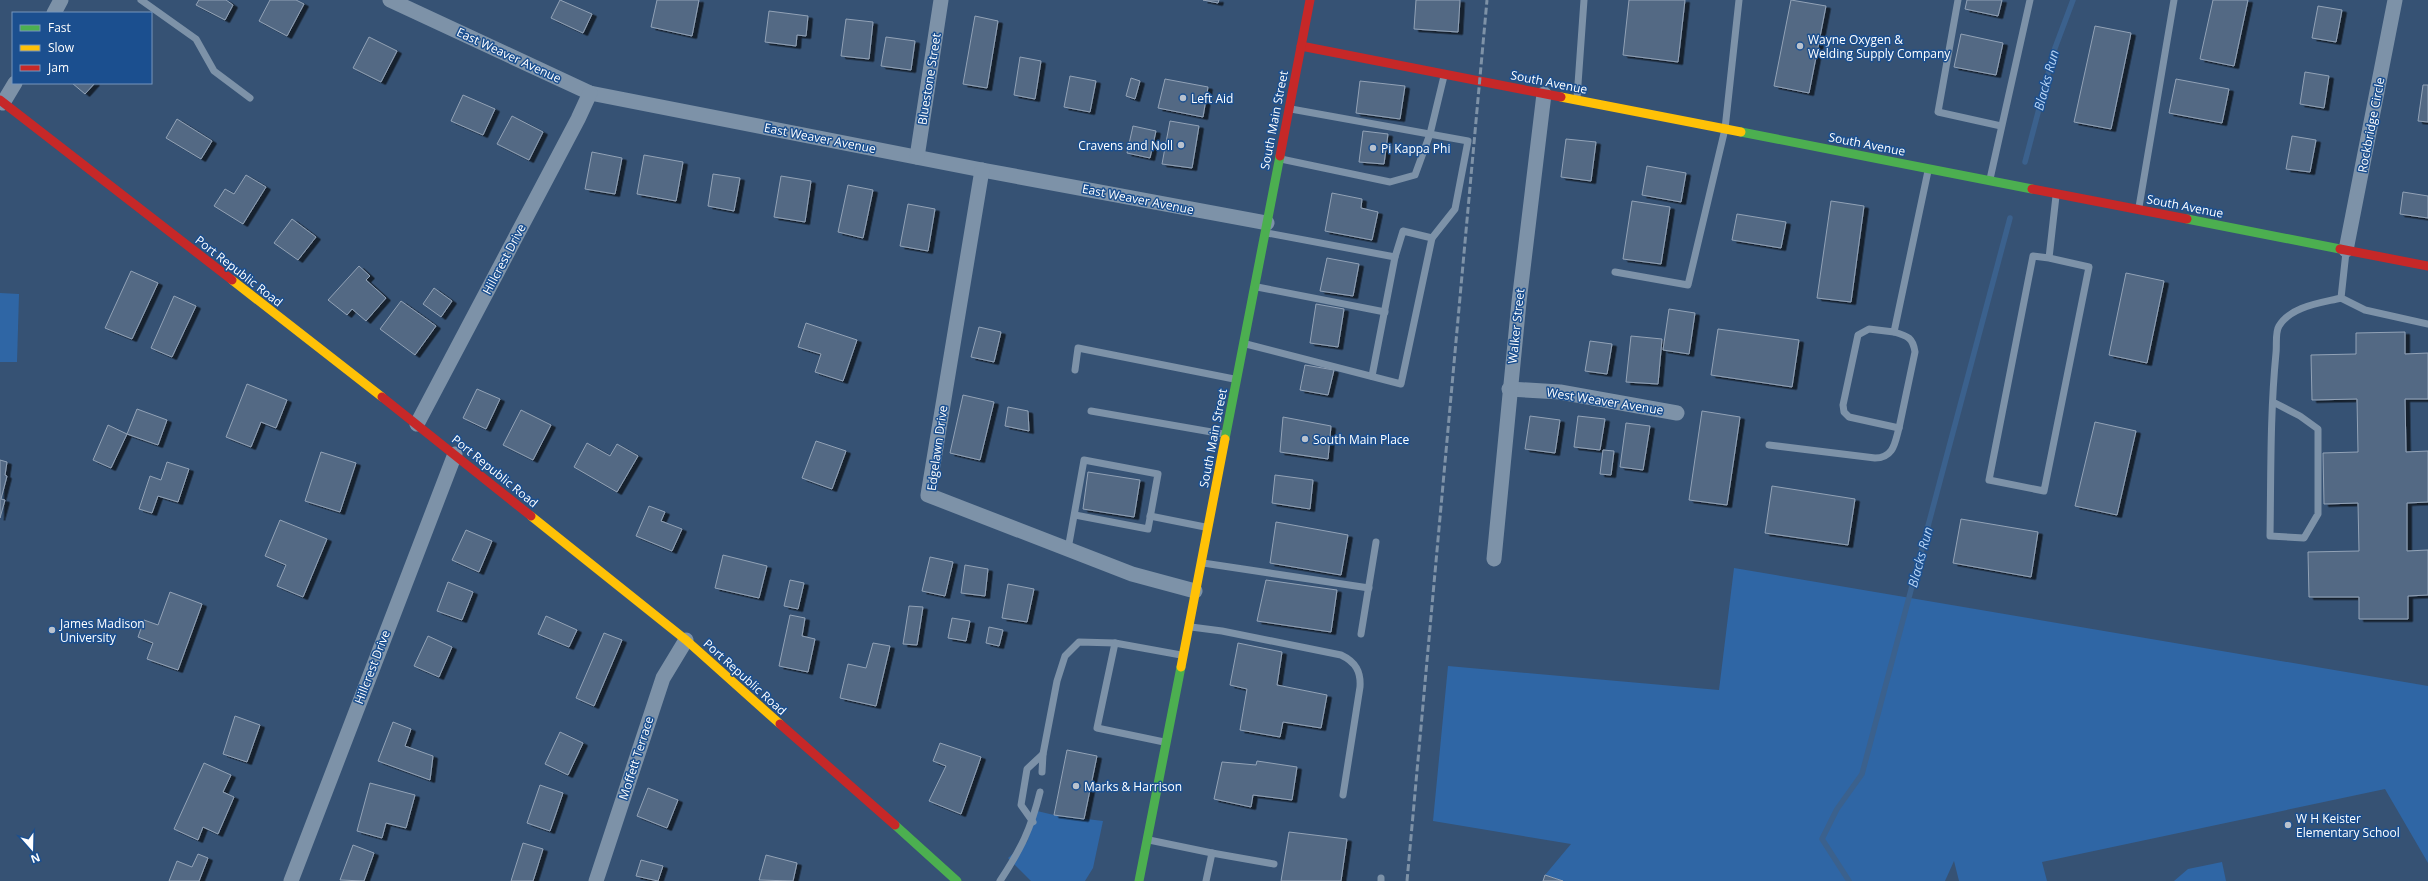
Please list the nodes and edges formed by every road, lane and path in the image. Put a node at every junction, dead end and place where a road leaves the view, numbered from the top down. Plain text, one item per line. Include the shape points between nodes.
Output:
1 (61, 0) edge
2 (141, 0) edge
3 (390, 0) edge
4 (942, 0) edge
5 (1310, 0) edge
6 (1584, 0) edge
7 (1739, 0) edge
8 (1958, 0) edge
9 (2030, 0) edge
10 (2174, 0) edge
11 (2395, 0) edge
12 (55, 12) edge
13 (1301, 46) junction
14 (1445, 73) junction
15 (14, 84) edge
16 (590, 93) junction
17 (1544, 94) junction
18 (250, 98) dead end
19 (1577, 100) junction
20 (2, 102) edge
21 (1289, 109) junction
22 (2001, 126) junction
23 (1725, 129) junction
24 (1430, 134) junction
25 (917, 157) junction
26 (1279, 158) junction
27 (1928, 169) junction
28 (982, 170) junction
29 (1989, 181) junction
30 (2057, 194) junction
31 (2138, 210) junction
32 (1266, 228) junction
33 (1432, 238) junction
34 (2346, 250) junction
35 (1395, 257) junction
36 (2049, 258) junction
37 (2428, 266) edge
38 (1615, 272) dead end
39 (1255, 286) junction
40 (2341, 298) junction
41 (1385, 312) junction
42 (2428, 324) edge
43 (1894, 332) junction
44 (1243, 344) junction
45 (1074, 370) dead end
46 (1372, 376) junction
47 (1236, 380) junction
48 (1509, 388) junction
49 (2273, 402) junction
50 (1091, 411) dead end
51 (1677, 412) dead end
52 (417, 424) junction
53 (1899, 428) junction
54 (1225, 434) junction
55 (1769, 445) dead end
56 (454, 454) junction
57 (1075, 515) junction
58 (1150, 516) junction
59 (1208, 527) junction
60 (1376, 542) dead end
61 (1068, 549) junction
62 (1494, 559) dead end
63 (1201, 562) junction
64 (1368, 588) junction
65 (1195, 591) junction
66 (1188, 626) junction
67 (1361, 634) dead end
68 (686, 640) junction
69 (1115, 644) junction
70 (1183, 655) junction
71 (1166, 742) junction
72 (1044, 754) junction
73 (1042, 772) dead end
74 (1040, 792) dead end
75 (1343, 795) dead end
76 (1033, 822) junction
77 (1147, 840) junction
78 (1212, 853) junction
79 (1274, 864) dead end
80 (1140, 877) edge
81 (951, 879) edge
82 (291, 881) edge
83 (596, 881) edge
84 (1000, 881) edge
85 (1133, 881) edge
86 (1206, 881) edge

1 - 12 street
2 - 18 lane via 196,40 214,71
3 - 16 street, East Weaver Avenue
4 - 25 street, Bluestone Street
5 - 13 main road, South Main Street
6 - 19 lane
7 - 23 lane
8 - 22 lane via 1938,112
9 - 22 lane
10 - 31 lane
11 - 34 street, Rockbridge Circle
13 - 14 main road, South Avenue
13 - 21 main road, South Main Street
14 - 17 main road, South Avenue
14 - 24 lane
15 - 20 street
16 - 25 street, East Weaver Avenue
16 - 52 street, Hillcrest Drive
17 - 19 main road, South Avenue
17 - 48 street, Walker Street
19 - 23 main road, South Avenue
20 - 52 main road, Port Republic Road
21 - 24 lane
21 - 26 main road, South Main Street
22 - 29 lane
23 - 27 main road, South Avenue
23 - 38 lane via 1688,285
24 - 26 lane via 1415,175 1390,182
24 - 33 lane via 1468,142 1455,209
25 - 28 street, East Weaver Avenue
26 - 32 main road, South Main Street
27 - 29 main road, South Avenue
27 - 43 lane
28 - 32 street, East Weaver Avenue
28 - 61 street, Edgelawn Drive via 928,495
29 - 30 main road, South Avenue
30 - 31 main road, South Avenue
30 - 36 lane
31 - 34 main road, South Avenue
32 - 35 lane
32 - 39 main road, South Main Street
33 - 35 lane via 1403,230
33 - 46 lane via 1401,384
34 - 37 main road, South Avenue
34 - 40 lane
35 - 41 lane
36 - 36 lane via 2089,267 2044,491 1989,480 2034,256
39 - 41 lane
39 - 44 main road, South Main Street
40 - 42 lane via 2365,310
40 - 49 lane via 2291,313 2278,327
41 - 46 lane
43 - 53 lane via 1909,336 1914,343 1915,352
43 - 53 lane via 1869,330 1858,335 1843,410 1849,417
44 - 46 lane
44 - 47 main road, South Main Street
45 - 47 lane via 1078,348
47 - 54 main road, South Main Street
48 - 51 street, West Weaver Avenue via 1560,392
48 - 62 street, Walker Street
49 - 49 lane via 2270,536 2304,538 2318,514 2318,429
50 - 54 lane
52 - 56 main road, Port Republic Road
53 - 55 lane via 1893,450 1879,458
54 - 59 main road, South Main Street
56 - 68 main road, Port Republic Road
56 - 82 street, Hillcrest Drive
57 - 58 lane via 1148,529
57 - 58 lane via 1084,460 1158,474
57 - 61 lane
58 - 59 lane
59 - 63 main road, South Main Street
60 - 64 lane
61 - 65 street, Edgelawn Drive via 1132,574
63 - 64 lane
63 - 65 main road, South Main Street
64 - 67 lane
65 - 66 main road, South Main Street
66 - 70 main road, South Main Street
66 - 75 lane via 1341,655 1355,665 1360,677 1360,687
68 - 81 main road, Port Republic Road
68 - 83 street, Moffett Terrace via 663,678
69 - 70 lane
69 - 71 lane via 1097,728
69 - 72 lane via 1079,642 1065,656 1057,682
70 - 71 main road, South Main Street
71 - 77 main road, South Main Street
72 - 73 lane
72 - 76 lane via 1027,769 1021,805
74 - 76 lane
76 - 84 lane via 1021,848
77 - 78 lane
77 - 80 main road, South Main Street
78 - 79 lane
78 - 86 lane
80 - 85 main road

